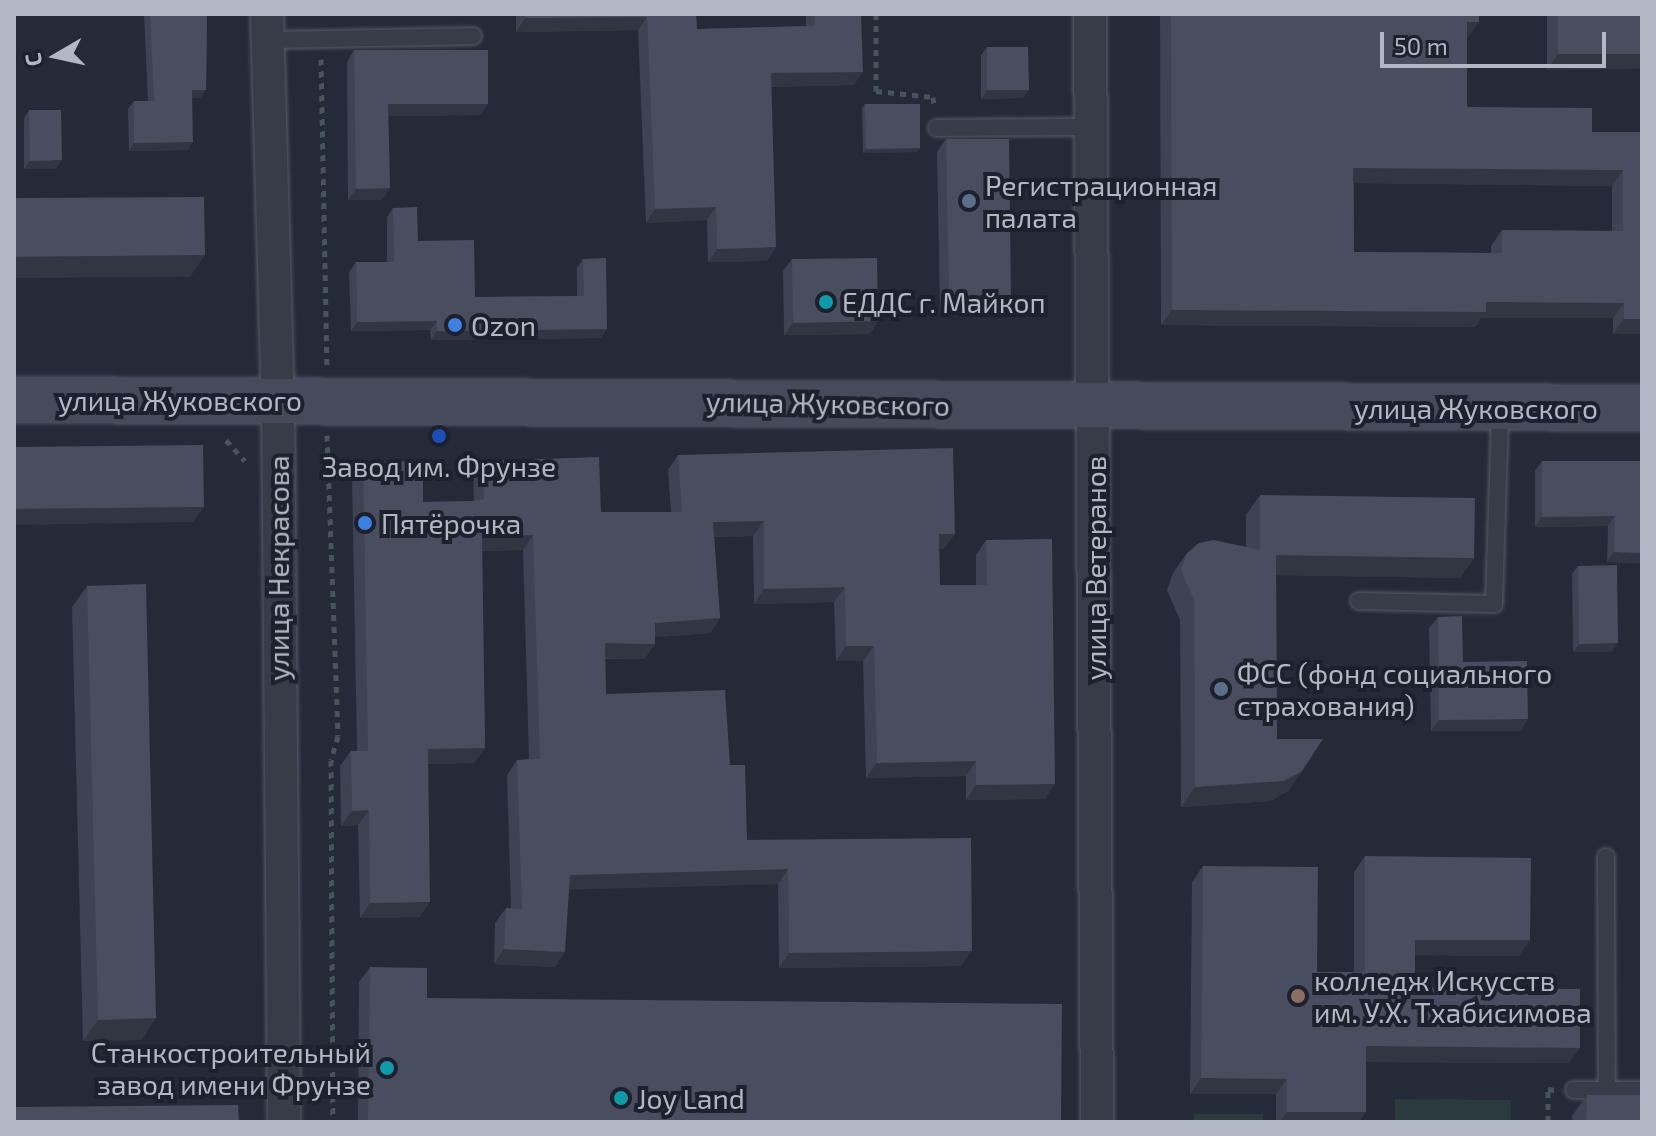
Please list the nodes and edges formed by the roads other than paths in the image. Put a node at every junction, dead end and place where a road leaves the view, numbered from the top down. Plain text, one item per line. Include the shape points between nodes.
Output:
1 (1090, 14) edge
2 (268, 27) edge
3 (473, 36) dead end
4 (1091, 127) junction
5 (937, 128) road end
6 (14, 400) edge
7 (278, 400) junction
8 (1095, 406) junction
9 (1642, 408) edge
10 (1500, 410) junction
11 (1359, 601) dead end
12 (1606, 857) dead end
13 (1574, 1090) dead end
14 (1607, 1090) junction
15 (1642, 1090) edge
16 (284, 1122) edge
17 (1097, 1122) edge

1 - 4 street, улица Ветеранов
2 - 3 lane via 321,39
2 - 7 street, улица Некрасова
4 - 5 lane
4 - 8 street, улица Ветеранов
6 - 7 street, улица Жуковского
7 - 8 street, улица Жуковского
7 - 16 street, улица Некрасова
8 - 10 street, улица Жуковского
8 - 17 street, улица Ветеранов
9 - 10 street, улица Жуковского
10 - 11 lane via 1494,604
12 - 14 lane
13 - 14 lane
14 - 15 lane

